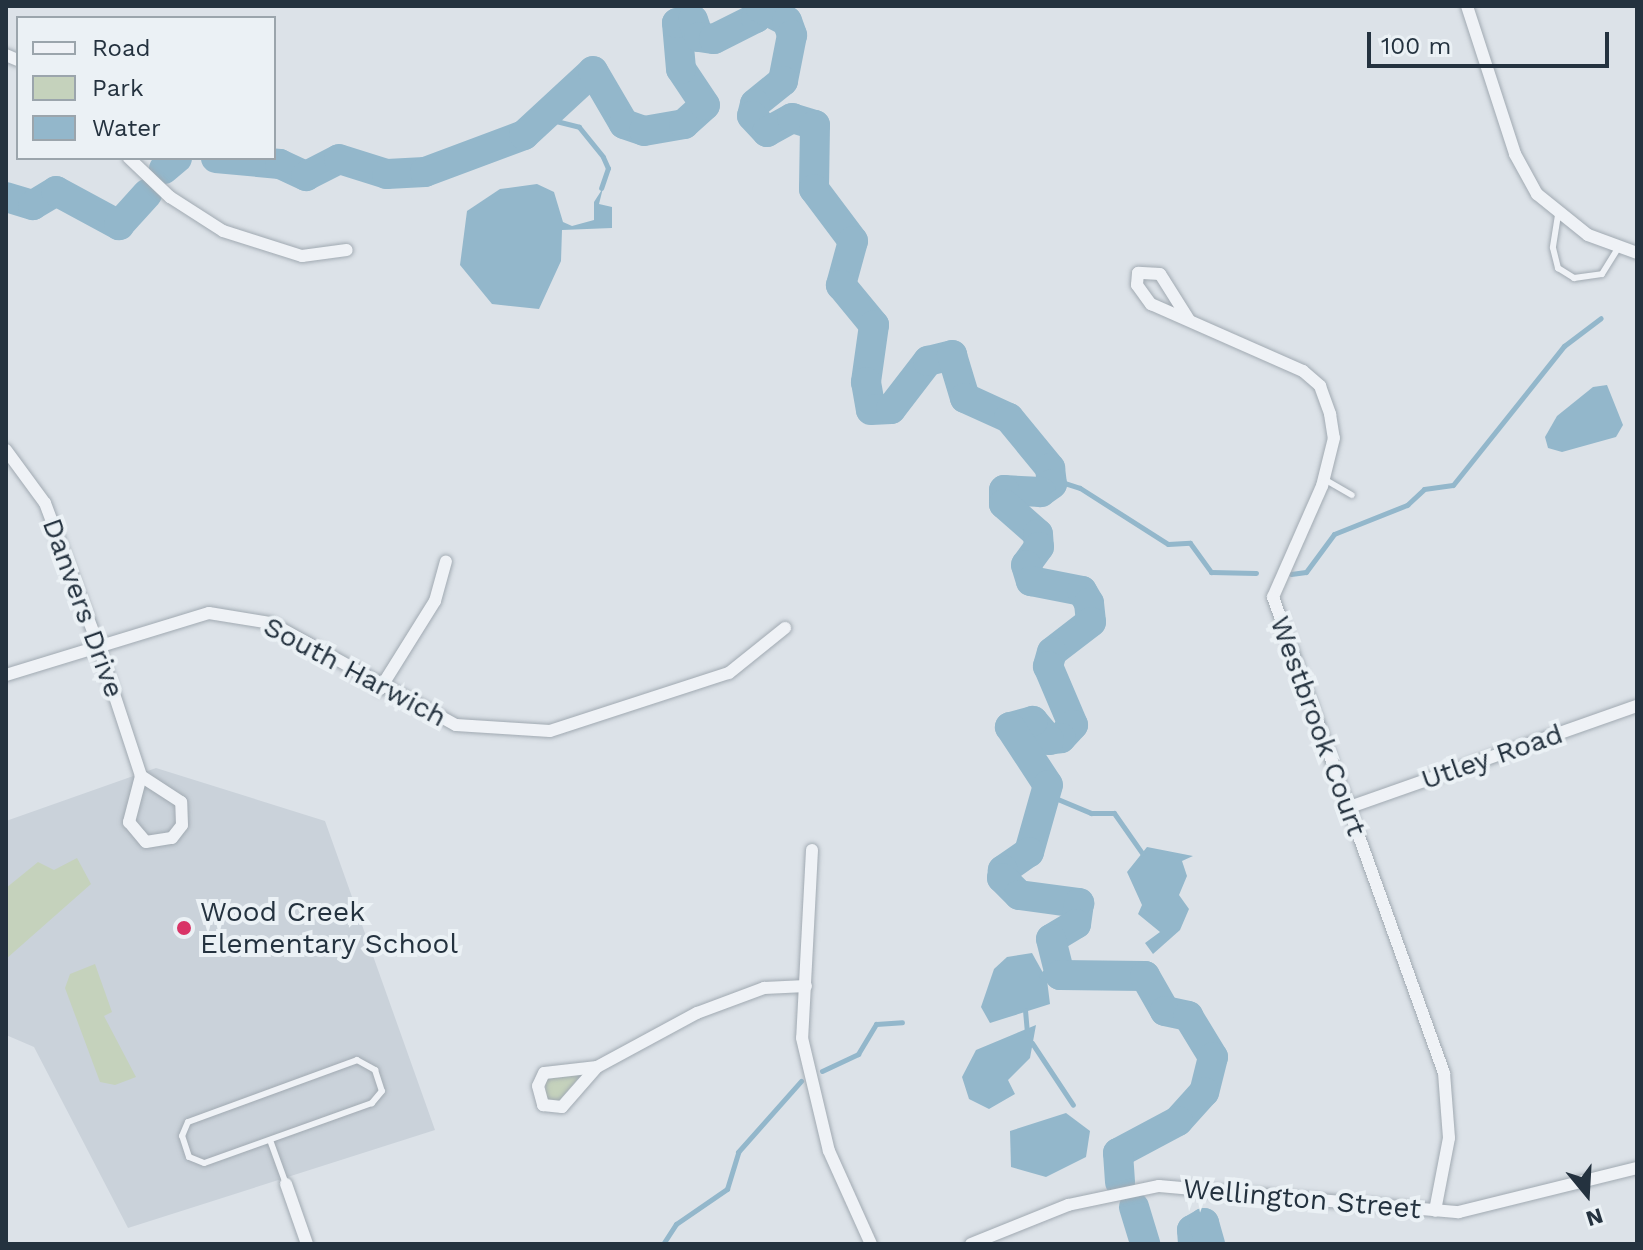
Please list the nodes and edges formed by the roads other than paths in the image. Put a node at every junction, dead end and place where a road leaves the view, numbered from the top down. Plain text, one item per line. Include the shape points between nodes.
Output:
1 (1467, 6) edge
2 (131, 160) edge
3 (1558, 215) junction
4 (1618, 248) junction
5 (347, 250) dead end
6 (1637, 253) edge
7 (1189, 320) junction
8 (6, 450) edge
9 (1324, 479) junction
10 (1352, 495) dead end
11 (446, 561) dead end
12 (785, 628) dead end
13 (98, 645) junction
14 (6, 675) edge
15 (380, 689) junction
16 (1637, 706) edge
17 (141, 776) junction
18 (1347, 808) junction
19 (812, 850) dead end
20 (806, 986) junction
21 (597, 1067) junction
22 (270, 1140) junction
23 (1637, 1168) edge
24 (286, 1184) joint
25 (1435, 1211) junction
26 (307, 1244) edge
27 (871, 1244) edge
28 (971, 1244) edge

1 - 3 street via 1515,154
2 - 5 street via 170,197 223,231 302,256
3 - 4 street
3 - 4 lane via 1555,258 1574,278 1602,274
4 - 6 street
7 - 7 street, Westbrook Court via 1160,274 1138,273 1142,297
7 - 9 street, Westbrook Court via 1303,371 1320,386 1334,438
8 - 13 street, Danvers Drive via 45,503
9 - 10 lane
9 - 18 street, Westbrook Court via 1273,597
11 - 15 street via 435,601
12 - 15 street, South Harwich via 729,673 550,731 456,725
13 - 14 street, South Harwich
13 - 15 street, South Harwich via 181,618 242,616 281,628
13 - 17 street, Danvers Drive
16 - 18 street, Utley Road
17 - 17 street via 128,806 136,835 146,842 172,838 182,825 181,802
18 - 25 street, Westbrook Court via 1444,1073 1449,1138
19 - 20 street
20 - 21 street via 738,995
20 - 27 street via 802,1038 811,1091
21 - 21 street via 544,1073 538,1086 543,1105 562,1107
22 - 22 lane via 372,1103 382,1091 375,1070 357,1060 188,1122 182,1136 189,1157 204,1163
22 - 24 lane
23 - 25 street, Wellington Street via 1506,1206
24 - 26 street
25 - 28 street, Wellington Street via 1159,1186 1068,1205

